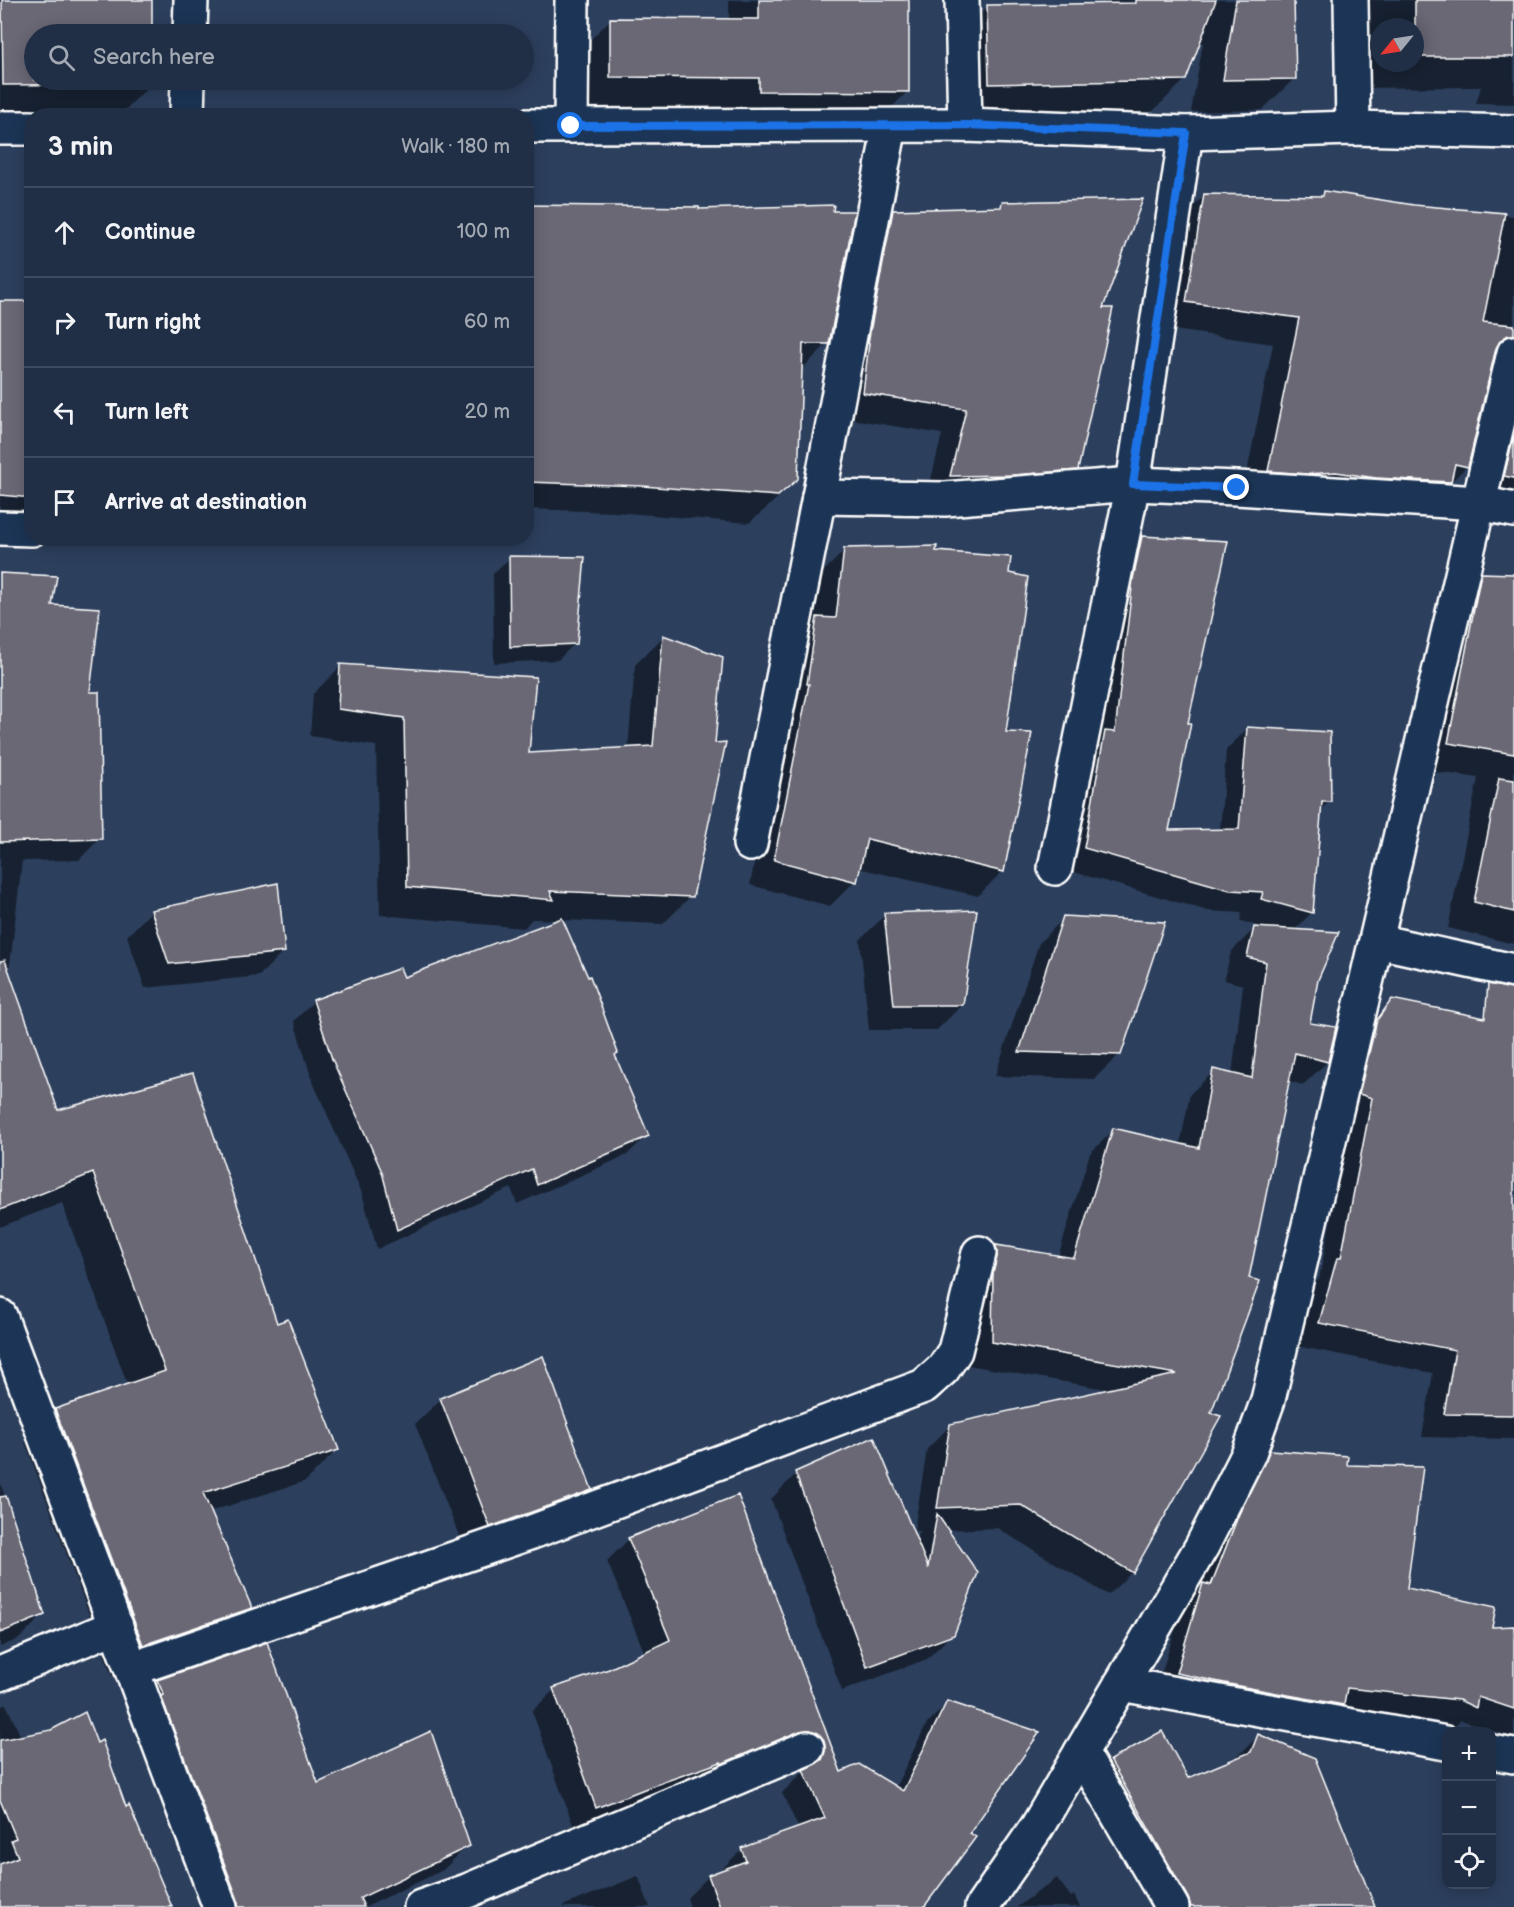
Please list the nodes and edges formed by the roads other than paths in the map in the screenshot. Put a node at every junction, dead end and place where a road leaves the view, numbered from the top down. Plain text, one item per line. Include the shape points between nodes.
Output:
1 (191, 0) edge
2 (572, 0) edge
3 (962, 0) edge
4 (1351, 0) edge
5 (190, 24) edge
6 (188, 90) edge
7 (187, 108) edge
8 (965, 125) junction
9 (534, 126) edge
10 (571, 126) junction
11 (890, 126) junction
12 (0, 128) edge
13 (24, 128) edge
14 (1353, 128) junction
15 (1514, 132) edge
16 (1186, 133) junction
17 (1514, 353) edge
18 (1133, 484) junction
19 (819, 497) junction
20 (1479, 503) junction
21 (1514, 510) edge
22 (0, 528) edge
23 (24, 529) edge
24 (750, 844) dead end
25 (1055, 868) dead end
26 (1377, 941) junction
27 (1514, 972) edge
28 (980, 1253) dead end
29 (0, 1316) edge
30 (6, 1350) edge
31 (116, 1626) junction
32 (132, 1669) junction
33 (0, 1674) edge
34 (1121, 1684) junction
35 (1442, 1742) edge
36 (807, 1748) dead end
37 (1081, 1752) junction
38 (1496, 1753) edge
39 (1514, 1756) edge
40 (220, 1907) edge
41 (421, 1907) edge
42 (981, 1907) edge
43 (1173, 1907) edge

1 - 5 street
2 - 10 street
3 - 8 street
4 - 14 street
6 - 7 street
8 - 11 street
8 - 16 street
9 - 10 street
10 - 11 street
11 - 19 street
12 - 13 street
14 - 15 street
14 - 16 street
16 - 18 street
17 - 20 street
18 - 19 street via 945,499
18 - 20 street
18 - 25 street
19 - 24 street
20 - 21 street
20 - 26 street
22 - 23 street
26 - 27 street
26 - 34 street via 1268,1400 1249,1453 1202,1546
28 - 32 street via 955,1351 924,1386 532,1532
29 - 30 street
30 - 31 street
31 - 32 street
31 - 33 street
32 - 40 street
34 - 35 street
34 - 37 street
36 - 41 street
37 - 42 street via 1037,1827
37 - 43 street
38 - 39 street

